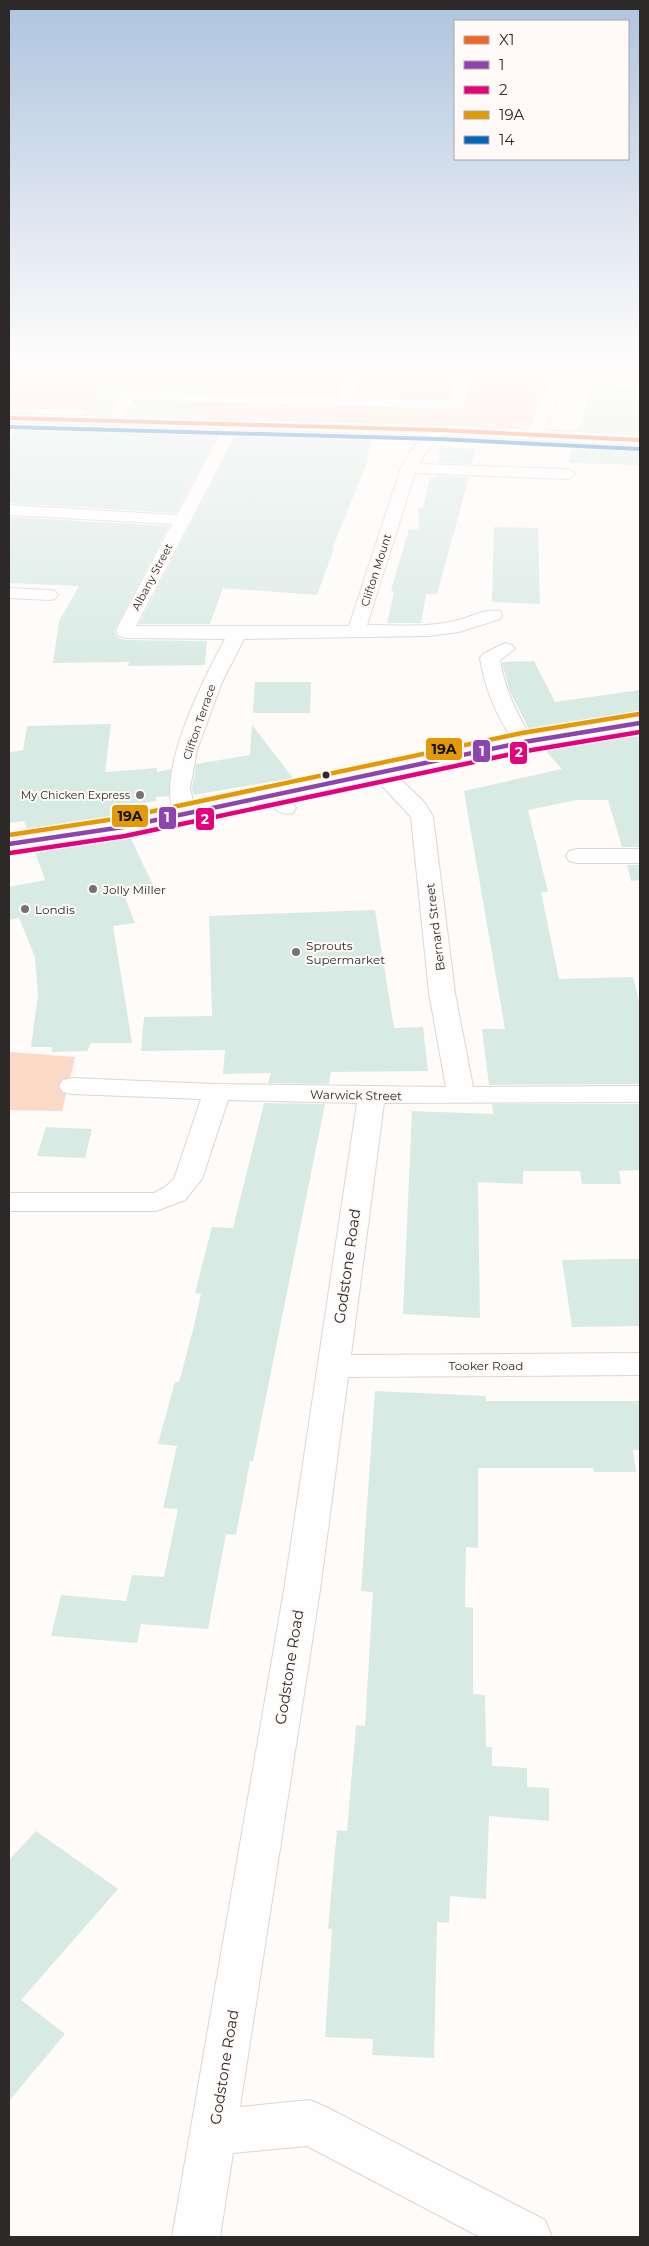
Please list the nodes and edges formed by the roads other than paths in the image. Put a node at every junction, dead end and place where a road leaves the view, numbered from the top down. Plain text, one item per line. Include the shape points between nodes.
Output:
1 (210, 467) edge
2 (409, 468) joint
3 (568, 474) dead end
4 (9, 510) edge
5 (182, 520) junction
6 (9, 593) edge
7 (49, 595) dead end
8 (493, 615) dead end
9 (356, 632) junction
10 (237, 633) junction
11 (505, 649) dead end
12 (640, 723) edge
13 (524, 742) junction
14 (381, 773) junction
15 (185, 814) junction
16 (122, 827) junction
17 (9, 844) edge
18 (9, 856) edge
19 (577, 856) dead end
20 (640, 856) edge
21 (72, 1086) dead end
22 (217, 1093) junction
23 (640, 1094) edge
24 (372, 1095) junction
25 (461, 1096) junction
26 (9, 1202) edge
27 (640, 1364) edge
28 (332, 1366) junction
29 (214, 2132) junction
30 (196, 2237) edge
31 (528, 2237) edge

1 - 5 street, Albany Street
2 - 3 street
2 - 9 street, Clifton Mount
4 - 5 street
5 - 10 street, Albany Street via 125,630 131,633
6 - 7 street
8 - 9 street via 459,626 428,630
9 - 10 street
10 - 15 street, Clifton Terrace via 212,682 187,750 179,788
11 - 13 street via 490,658 491,672 503,706
12 - 13 street
13 - 14 street
14 - 15 street via 280,802
14 - 25 street, Bernard Street via 422,816 442,994
15 - 16 street
16 - 17 street
16 - 18 street
19 - 20 street
21 - 22 street, Warwick Street
22 - 24 street, Warwick Street
22 - 26 street via 188,1179 183,1190 171,1197 156,1202
23 - 25 street, Warwick Street
24 - 25 street, Warwick Street
24 - 28 street, Godstone Road
27 - 28 street, Tooker Road
28 - 29 street, Godstone Road via 302,1590
29 - 30 street, Godstone Road
29 - 31 street via 310,2123

